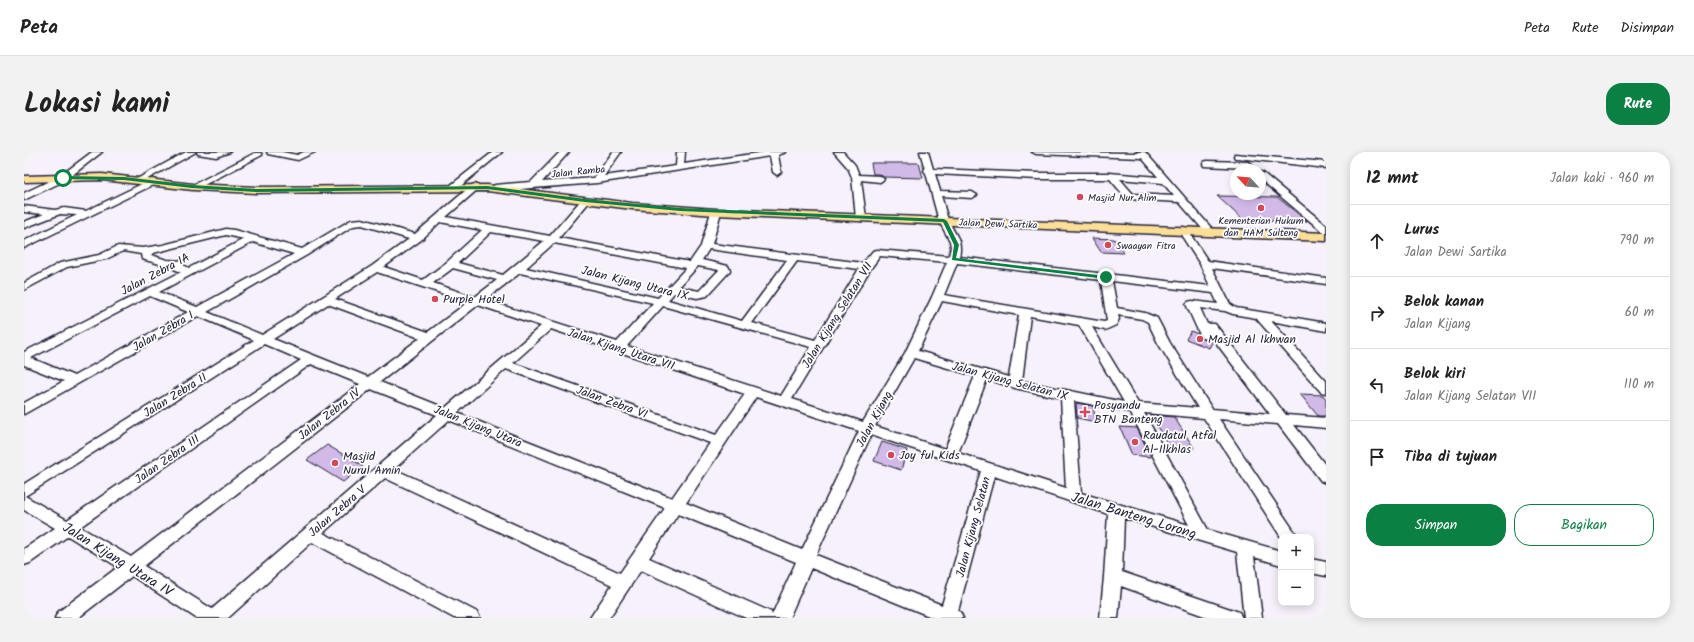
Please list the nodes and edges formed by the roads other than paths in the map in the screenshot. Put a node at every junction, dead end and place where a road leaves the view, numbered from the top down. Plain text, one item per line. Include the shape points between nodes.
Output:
1 (98, 152) edge
2 (192, 152) edge
3 (201, 152) edge
4 (226, 152) edge
5 (271, 152) edge
6 (311, 152) edge
7 (498, 152) edge
8 (565, 152) edge
9 (617, 152) edge
10 (681, 152) edge
11 (780, 152) edge
12 (838, 152) edge
13 (924, 152) edge
14 (1036, 152) edge
15 (1079, 153) edge
16 (1143, 154) edge
17 (1236, 154) edge
18 (258, 155) dead end
19 (1208, 164) dead end
20 (1247, 164) edge
21 (1326, 165) edge
22 (1230, 166) edge
23 (680, 168) junction
24 (928, 171) junction
25 (777, 172) dead end
26 (1113, 176) junction
27 (856, 177) junction
28 (63, 178) junction
29 (24, 179) edge
30 (880, 179) dead end
31 (139, 180) junction
32 (597, 180) junction
33 (1164, 180) junction
34 (1266, 180) edge
35 (152, 182) junction
36 (533, 186) junction
37 (192, 187) junction
38 (454, 187) junction
39 (475, 187) junction
40 (494, 188) junction
41 (935, 193) junction
42 (972, 196) dead end
43 (24, 197) edge
44 (1181, 199) junction
45 (585, 200) junction
46 (24, 209) edge
47 (58, 212) junction
48 (716, 212) junction
49 (88, 214) junction
50 (862, 218) junction
51 (439, 219) junction
52 (944, 221) junction
53 (24, 225) edge
54 (488, 229) junction
55 (1184, 230) junction
56 (1326, 230) edge
57 (1209, 231) junction
58 (1326, 237) edge
59 (252, 238) junction
60 (416, 238) junction
61 (551, 241) junction
62 (24, 246) edge
63 (706, 246) junction
64 (151, 249) junction
65 (303, 253) junction
66 (794, 258) junction
67 (953, 259) junction
68 (451, 264) junction
69 (695, 264) junction
70 (1205, 264) junction
71 (376, 268) junction
72 (518, 268) junction
73 (866, 268) junction
74 (188, 271) junction
75 (1106, 277) junction
76 (505, 279) junction
77 (1326, 281) edge
78 (425, 284) junction
79 (24, 286) edge
80 (672, 289) junction
81 (1218, 290) junction
82 (150, 292) junction
83 (938, 297) junction
84 (325, 299) junction
85 (477, 301) junction
86 (661, 302) junction
87 (1227, 308) junction
88 (1112, 311) junction
89 (196, 312) junction
90 (1025, 313) junction
91 (1260, 316) junction
92 (1084, 323) junction
93 (549, 325) junction
94 (745, 325) junction
95 (1326, 327) edge
96 (429, 337) junction
97 (262, 340) junction
98 (818, 345) junction
99 (619, 347) junction
100 (911, 353) junction
101 (24, 359) edge
102 (310, 359) junction
103 (504, 364) junction
104 (982, 375) junction
105 (75, 381) junction
106 (369, 382) junction
107 (1015, 384) junction
108 (1326, 390) edge
109 (753, 392) junction
110 (1067, 396) junction
111 (784, 402) junction
112 (1135, 408) junction
113 (24, 409) edge
114 (447, 413) junction
115 (1208, 414) junction
116 (1282, 419) junction
117 (1326, 422) edge
118 (867, 428) junction
119 (719, 441) junction
120 (949, 456) junction
121 (989, 469) junction
122 (384, 471) junction
123 (1326, 477) edge
124 (24, 491) edge
125 (1074, 496) junction
126 (24, 502) edge
127 (676, 506) junction
128 (1116, 510) junction
129 (68, 528) junction
130 (311, 534) junction
131 (1288, 534) edge
132 (1203, 536) junction
133 (1244, 548) junction
134 (1278, 557) edge
135 (24, 558) edge
136 (806, 559) junction
137 (638, 561) junction
138 (131, 566) junction
139 (1314, 567) edge
140 (1326, 570) edge
141 (1113, 576) junction
142 (624, 582) junction
143 (950, 617) edge
144 (64, 618) edge
145 (211, 618) edge
146 (216, 618) edge
147 (471, 618) edge
148 (599, 618) edge
149 (765, 618) edge
150 (780, 618) edge
151 (1109, 618) edge
152 (1233, 618) edge
153 (1253, 618) edge

1 - 28 street
2 - 31 street
3 - 4 street via 216,155
5 - 6 street via 299,158
7 - 38 street
8 - 36 street
9 - 32 street
10 - 23 street
11 - 23 street, Jalan Ramba
11 - 25 street
12 - 27 street via 852,167
13 - 24 street, Jalan Kijang
14 - 15 street
15 - 16 street
16 - 33 street
17 - 20 street
17 - 21 street
18 - 37 street
19 - 22 street
23 - 32 street, Jalan Ramba
24 - 26 street
24 - 41 street, Jalan Kijang
26 - 33 street
26 - 44 street via 1130,197
27 - 30 street
27 - 50 street
28 - 29 main road, Jalan Dewi Sartika
28 - 31 main road, Jalan Dewi Sartika
28 - 43 street
31 - 35 main road, Jalan Dewi Sartika
32 - 36 street, Jalan Ramba
33 - 44 street
34 - 56 street
35 - 37 main road, Jalan Dewi Sartika
35 - 49 street
36 - 40 street, Jalan Ramba
37 - 38 main road, Jalan Dewi Sartika via 256,190
38 - 39 main road, Jalan Dewi Sartika
39 - 40 main road, Jalan Dewi Sartika
39 - 51 street, Jalan Zebra II
40 - 45 main road, Jalan Dewi Sartika
41 - 42 street
41 - 52 street, Jalan Kijang
44 - 57 street
45 - 48 main road, Jalan Dewi Sartika
45 - 61 street, Jalan Zebra IV
46 - 47 street
47 - 49 street
47 - 53 street
48 - 50 main road, Jalan Dewi Sartika
48 - 63 street
49 - 62 street
50 - 52 main road, Jalan Dewi Sartika
51 - 54 street
51 - 60 street, Jalan Zebra II
52 - 55 main road, Jalan Dewi Sartika
52 - 67 street, Jalan Kijang via 956,245
54 - 61 street
54 - 68 street
55 - 57 main road, Jalan Dewi Sartika
55 - 70 street
57 - 58 main road, Jalan Dewi Sartika
59 - 64 street via 226,232
59 - 65 street
59 - 74 street, Jalan Zebra IA
60 - 65 street, Jalan Zebra I via 356,222
60 - 71 street, Jalan Zebra II
61 - 69 street, Jalan Kijang Utara IX
61 - 72 street, Jalan Zebra IV
63 - 66 street
63 - 69 street
64 - 74 street via 146,258 178,263 178,267
64 - 79 street via 143,251 122,248 102,257 72,262
65 - 89 street, Jalan Zebra I
66 - 73 street
66 - 94 street
67 - 73 street, Jalan Kijang Selatan VII via 879,252
67 - 75 street, Jalan Kijang Selatan VII
67 - 83 street, Jalan Kijang
68 - 76 street
68 - 78 street
69 - 80 street
69 - 80 street, Jalan Kijang Utara IX via 725,270 703,294
70 - 77 street
70 - 81 street
71 - 78 street, Jalan Kijang Utara VII
71 - 84 street, Jalan Zebra II
72 - 76 street, Jalan Zebra IV
72 - 86 street, Jalan Kijang Utara IX
73 - 98 street, Jalan Kijang Selatan VII
74 - 82 street, Jalan Zebra IA
75 - 81 street, Jalan Kijang Selatan VII
75 - 88 street
76 - 85 street, Jalan Zebra IV
78 - 85 street, Jalan Kijang Utara VII
80 - 86 street
81 - 87 street
82 - 89 street, Jalan Kijang Utara
82 - 101 street, Jalan Zebra IA
83 - 90 street
83 - 100 street, Jalan Kijang
84 - 96 street
84 - 97 street, Jalan Zebra II
85 - 93 street, Jalan Kijang Utara VII
85 - 96 street, Jalan Zebra IV
86 - 94 street, Jalan Kijang Utara IX
86 - 99 street
87 - 91 street
87 - 116 street via 1192,304 1208,331
88 - 92 street via 1113,322 1110,325
88 - 115 street via 1145,316 1153,320 1164,343
89 - 97 street, Jalan Kijang Utara
89 - 105 street, Jalan Zebra I
90 - 92 street
90 - 107 street
91 - 95 street
91 - 108 street
92 - 112 street
93 - 99 street, Jalan Kijang Utara VII
93 - 103 street, Jalan Zebra V
94 - 98 street, Jalan Kijang Utara IX
96 - 106 street, Jalan Zebra IV
97 - 102 street, Jalan Kijang Utara
97 - 124 street, Jalan Zebra II
98 - 111 street, Jalan Kijang Selatan VII
99 - 109 street, Jalan Kijang Utara VII
100 - 104 street, Jalan Kijang Selatan IX
100 - 118 street, Jalan Kijang
101 - 105 street
102 - 106 street, Jalan Kijang Utara
102 - 129 street, Jalan Zebra III
103 - 114 street, Jalan Zebra V
103 - 119 street, Jalan Zebra VI
104 - 107 street, Jalan Kijang Selatan IX
104 - 120 street
105 - 113 street, Jalan Zebra I
106 - 114 street, Jalan Kijang Utara
106 - 138 street, Jalan Zebra IV
107 - 110 street, Jalan Kijang Selatan IX
109 - 111 street, Jalan Kijang Utara VII
109 - 119 street
110 - 112 street, Jalan Kijang Selatan IX
110 - 125 street
111 - 118 street, Jalan Kijang Utara VII
112 - 115 street, Jalan Kijang Selatan IX
112 - 132 street
114 - 122 street, Jalan Zebra V
114 - 127 street, Jalan Kijang Utara
115 - 116 street, Jalan Kijang Selatan IX
115 - 131 street
116 - 117 street, Jalan Kijang Selatan IX
116 - 123 street
118 - 120 street, Jalan Kijang Selatan
118 - 136 street, Jalan Kijang
119 - 127 street
120 - 121 street, Jalan Kijang Selatan
121 - 125 street, Jalan Banteng Lorong
121 - 143 street, Jalan Kijang Selatan
122 - 130 street, Jalan Zebra V
122 - 142 street
125 - 128 street, Jalan Banteng Lorong
126 - 129 street, Jalan Kijang Utara IV
127 - 136 street, Jalan Kijang Utara
127 - 137 street
128 - 132 street, Jalan Banteng Lorong
128 - 141 street
129 - 135 street, Jalan Zebra III
129 - 138 street, Jalan Kijang Utara IV
130 - 146 street, Jalan Zebra V
130 - 147 street
132 - 133 street, Jalan Banteng Lorong
133 - 134 street, Jalan Banteng Lorong
133 - 153 street
136 - 143 street, Jalan Kijang Selatan
136 - 150 street, Jalan Kijang
137 - 142 street
137 - 149 street
138 - 144 street, Jalan Zebra IV
138 - 145 street, Jalan Kijang Utara IV
139 - 140 street
141 - 151 street
141 - 152 street
142 - 148 street

